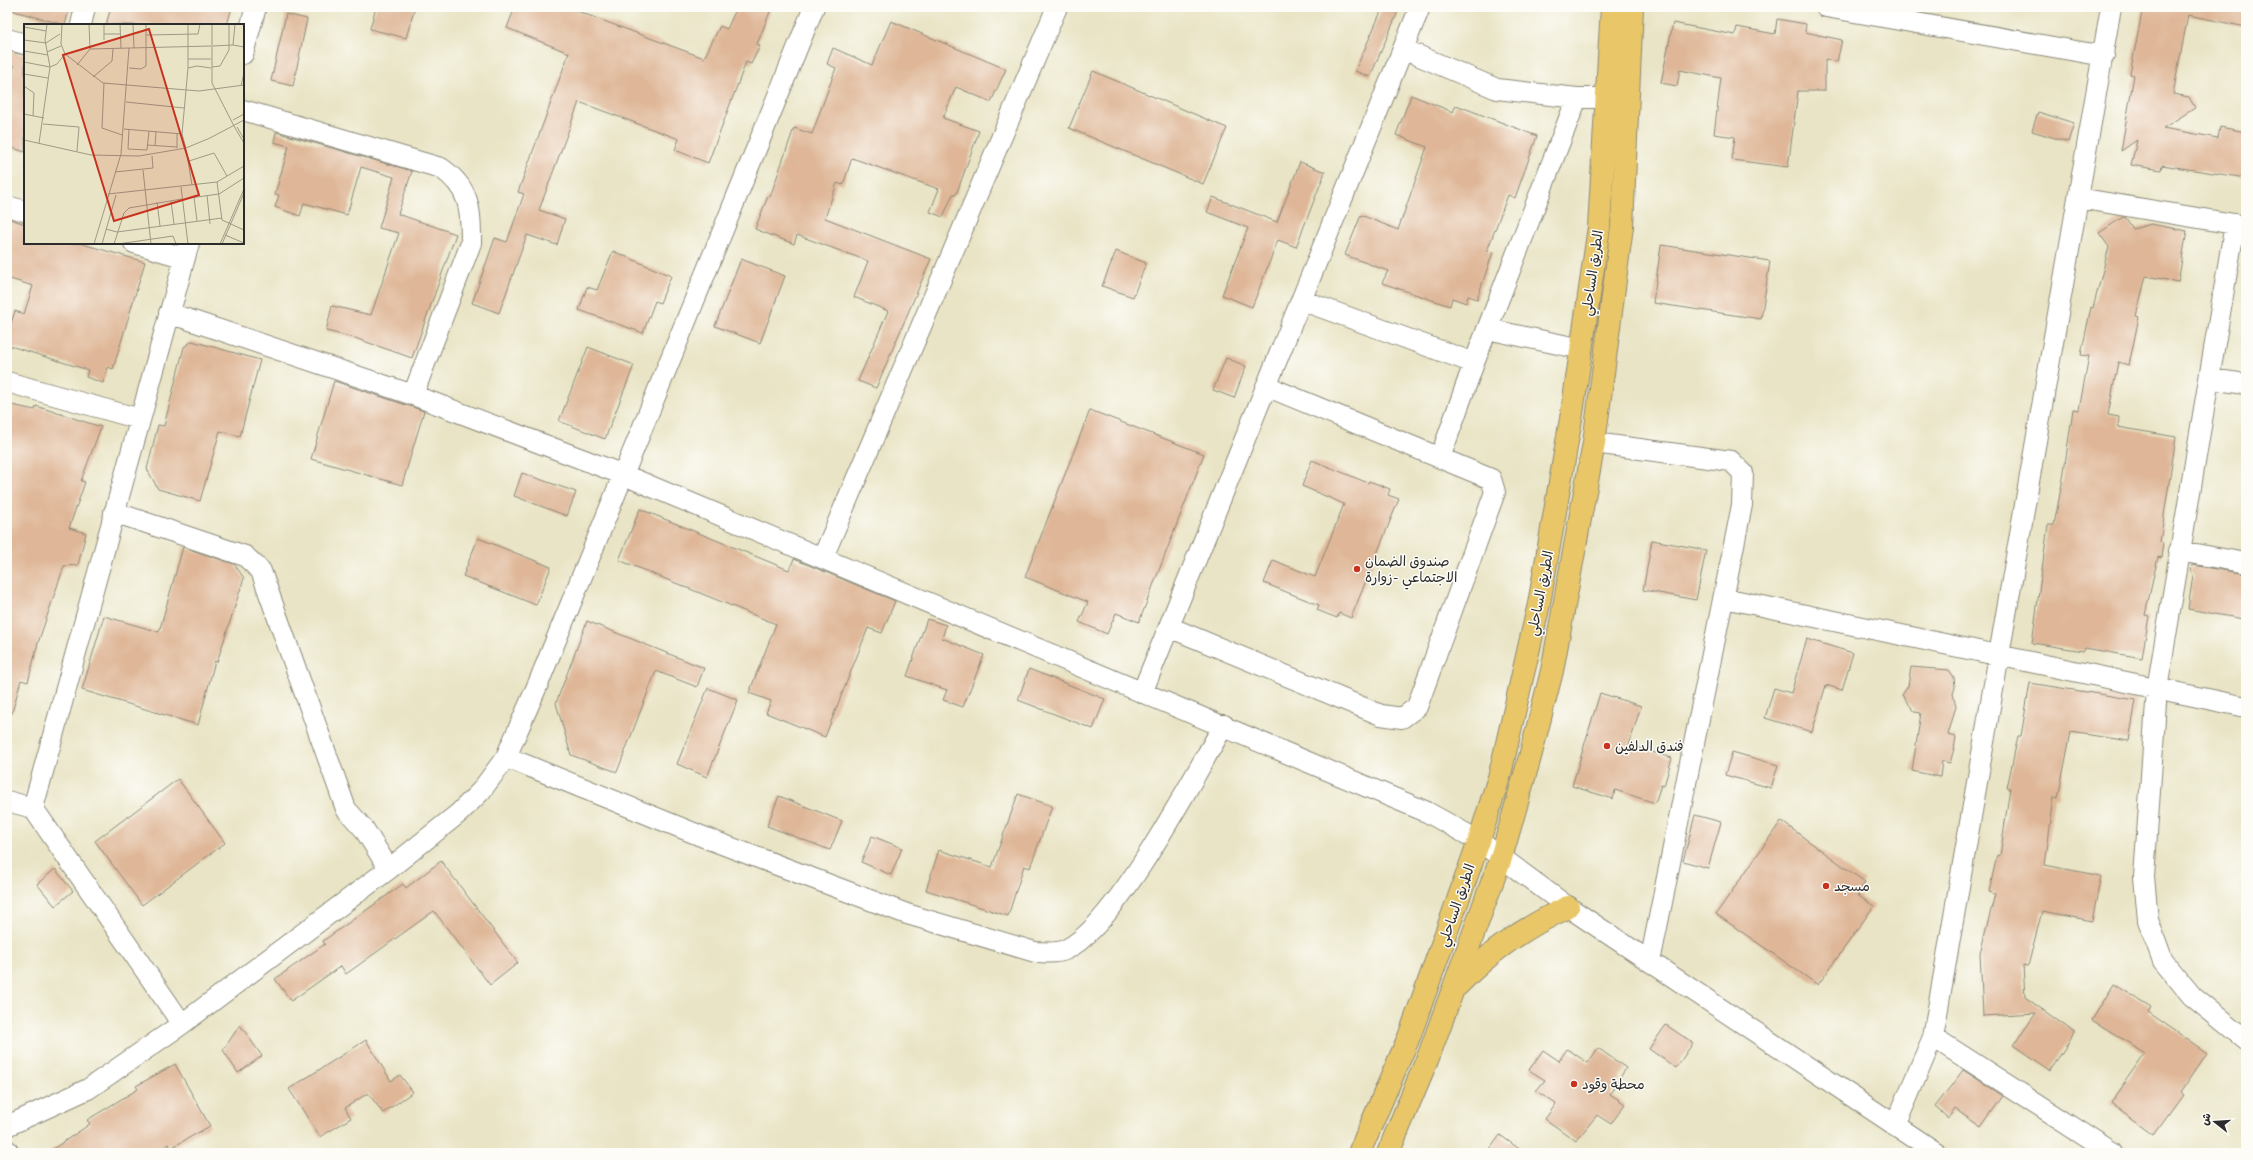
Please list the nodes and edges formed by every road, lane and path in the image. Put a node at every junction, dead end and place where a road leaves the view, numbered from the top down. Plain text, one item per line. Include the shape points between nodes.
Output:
1 (85, 7) edge
2 (256, 7) edge
3 (814, 7) edge
4 (1056, 7) edge
5 (1420, 7) edge
6 (1612, 7) edge
7 (1632, 7) edge
8 (1826, 7) edge
9 (2112, 7) edge
10 (81, 24) edge
11 (7, 39) edge
12 (24, 44) edge
13 (244, 50) edge
14 (1403, 50) junction
15 (2104, 56) junction
16 (1577, 98) junction
17 (1607, 98) junction
18 (244, 110) edge
19 (2078, 198) junction
20 (7, 206) edge
21 (24, 211) edge
22 (2240, 225) edge
23 (142, 244) edge
24 (187, 250) edge
25 (1301, 300) junction
26 (168, 313) junction
27 (1487, 329) junction
28 (1582, 349) junction
29 (1474, 363) junction
30 (2210, 379) junction
31 (7, 382) edge
32 (2246, 384) edge
33 (1266, 386) junction
34 (413, 395) junction
35 (140, 419) junction
36 (1594, 443) junction
37 (1440, 458) junction
38 (624, 475) junction
39 (114, 512) junction
40 (2179, 551) junction
41 (823, 557) junction
42 (2246, 562) edge
43 (1724, 598) junction
44 (1169, 627) junction
45 (1998, 656) junction
46 (2157, 689) junction
47 (1142, 693) junction
48 (2246, 707) edge
49 (1224, 725) junction
50 (506, 757) junction
51 (7, 801) edge
52 (33, 808) junction
53 (1479, 841) junction
54 (1500, 858) junction
55 (389, 869) junction
56 (1568, 907) junction
57 (1650, 962) junction
58 (1452, 991) junction
59 (182, 1024) junction
60 (1933, 1037) junction
61 (2246, 1040) edge
62 (7, 1126) edge
63 (1895, 1126) junction
64 (7, 1150) edge
65 (9, 1153) edge
66 (1359, 1153) edge
67 (1388, 1153) edge
68 (1937, 1153) edge
69 (2113, 1153) edge

1 - 10 street
2 - 13 street
3 - 38 street
4 - 41 street
5 - 14 street
6 - 17 highway, الطريق الساحلي
7 - 36 highway, الطريق الساحلي via 1622,226
8 - 15 street
9 - 15 street
11 - 12 street
14 - 16 street via 1497,89
14 - 25 street
15 - 19 street
16 - 17 street
16 - 27 street
17 - 28 highway, الطريق الساحلي via 1599,226
18 - 34 street via 440,168 454,177 466,194 471,216 471,242
19 - 22 street
19 - 45 street
20 - 21 street
22 - 30 street
23 - 24 street
24 - 26 street
25 - 29 street
25 - 33 street
26 - 34 street
26 - 35 street
27 - 28 street
27 - 29 street
28 - 53 highway, الطريق الساحلي via 1539,604 1500,774
29 - 37 street
30 - 32 street
30 - 40 street
31 - 35 street
33 - 37 street
33 - 44 street
34 - 38 street
35 - 39 street
36 - 43 street via 1731,461 1742,473 1742,505
36 - 54 highway, الطريق الساحلي via 1552,671
37 - 44 street via 1491,479 1495,492 1417,707 1402,718 1381,715
38 - 41 street
38 - 50 street
39 - 52 street
39 - 55 street via 245,556 261,571 346,809 364,829
40 - 42 street
40 - 46 street
41 - 47 street
43 - 45 street
43 - 57 street
44 - 47 street
45 - 46 street
45 - 60 street
46 - 48 street
46 - 61 street via 2144,877 2148,920 2163,961 2175,978 2192,996
47 - 49 street
49 - 50 street via 1132,877 1091,930 1076,943 1057,952 1035,952 907,914 712,840
49 - 53 street via 1407,802
50 - 55 street via 481,791 459,813
51 - 52 street
52 - 59 street
53 - 54 street
53 - 66 highway, الطريق الساحلي via 1409,1037
54 - 56 street
54 - 58 highway, الطريق الساحلي
55 - 59 street
56 - 57 street
56 - 58 highway via 1535,922 1505,942 1477,965
57 - 63 street
58 - 67 highway, الطريق الساحلي via 1429,1055
59 - 62 street via 88,1089
60 - 63 street
60 - 69 street
63 - 68 street
64 - 65 street

